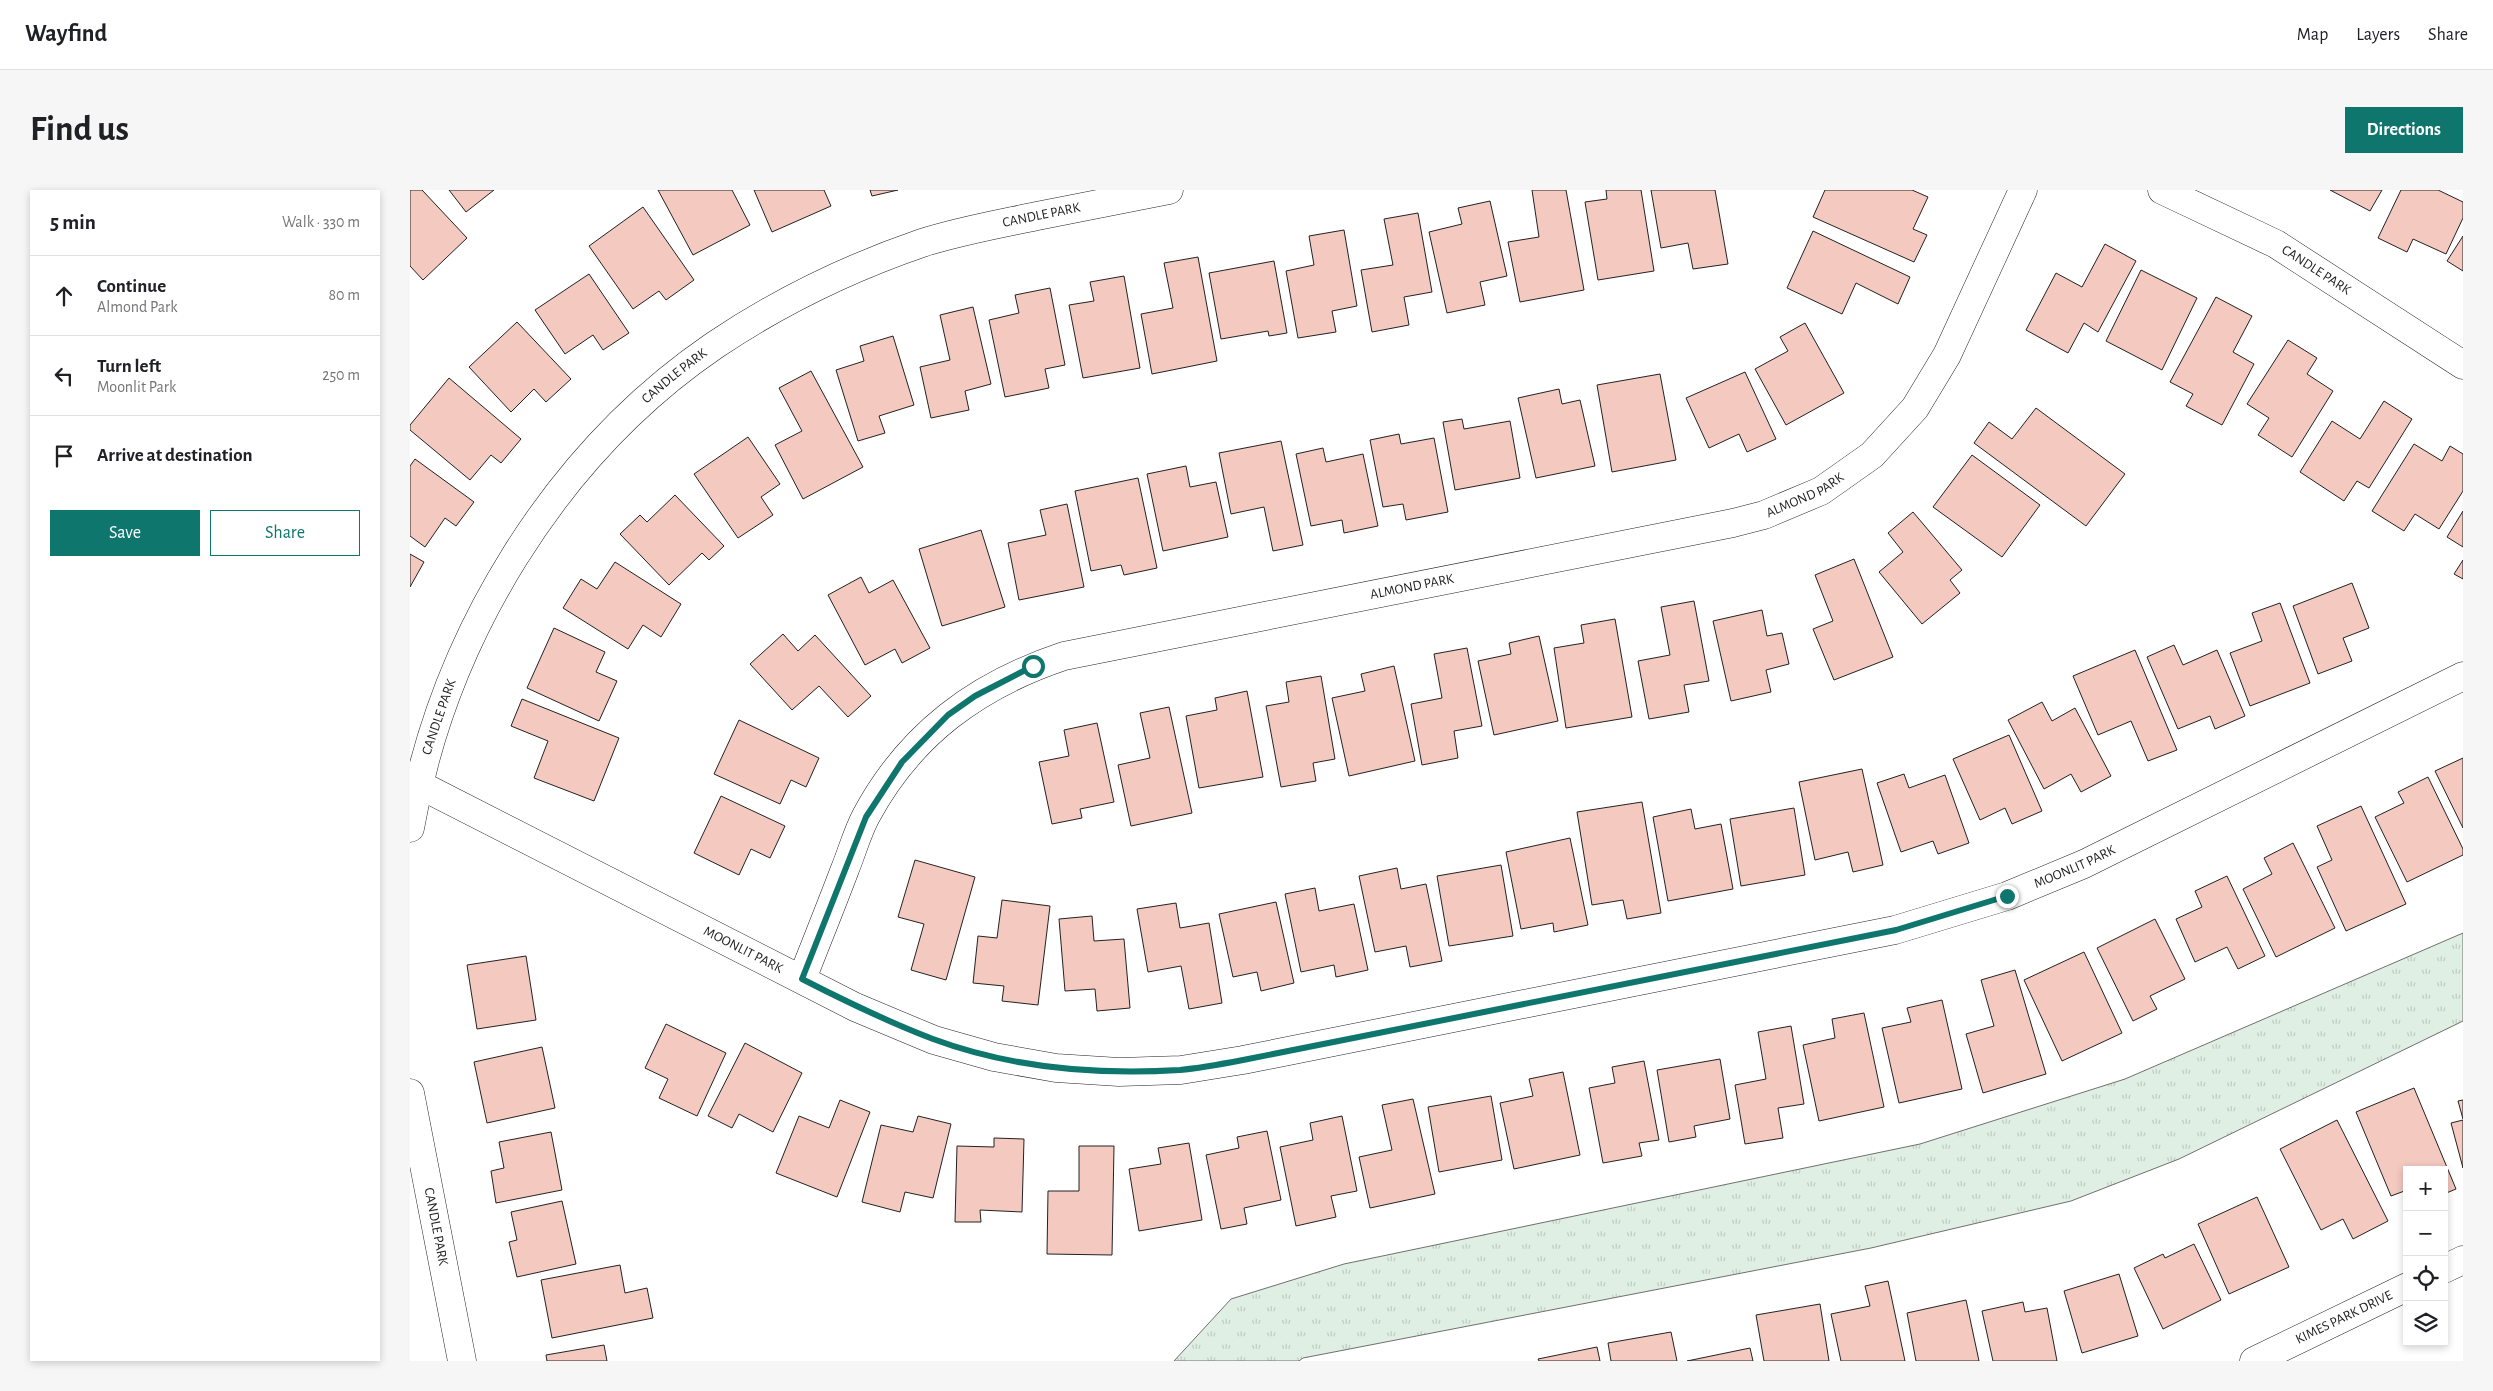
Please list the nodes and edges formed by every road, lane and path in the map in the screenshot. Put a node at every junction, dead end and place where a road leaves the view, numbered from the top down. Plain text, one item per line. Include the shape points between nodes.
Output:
1 (1169, 190) edge
2 (2024, 190) edge
3 (2162, 190) edge
4 (2463, 365) edge
5 (2463, 676) edge
6 (414, 782) edge
7 (410, 828) edge
8 (802, 979) junction
9 (410, 1093) edge
10 (2463, 1260) edge
11 (2448, 1266) edge
12 (2403, 1289) edge
13 (462, 1361) edge
14 (2254, 1361) edge

1 - 6 street, CANDLE PARK via 1000,223 924,242 851,270 780,304 706,352 652,395 596,449 540,517 503,574 466,644 436,716
2 - 8 street, ALMOND PARK via 1947,355 1915,408 1872,454 1807,498 1733,523 1064,656 1033,666 975,696 948,715 902,762 866,817
3 - 4 street, CANDLE PARK via 2276,244
5 - 8 street, MOONLIT PARK via 2084,864 2007,896 1896,930 1243,1060 1182,1070 1119,1072 1056,1068 994,1057 934,1040 855,1007
6 - 7 street, CANDLE PARK
6 - 8 street, MOONLIT PARK
9 - 13 street, CANDLE PARK
10 - 11 street
12 - 14 street, KIMES PARK DRIVE

